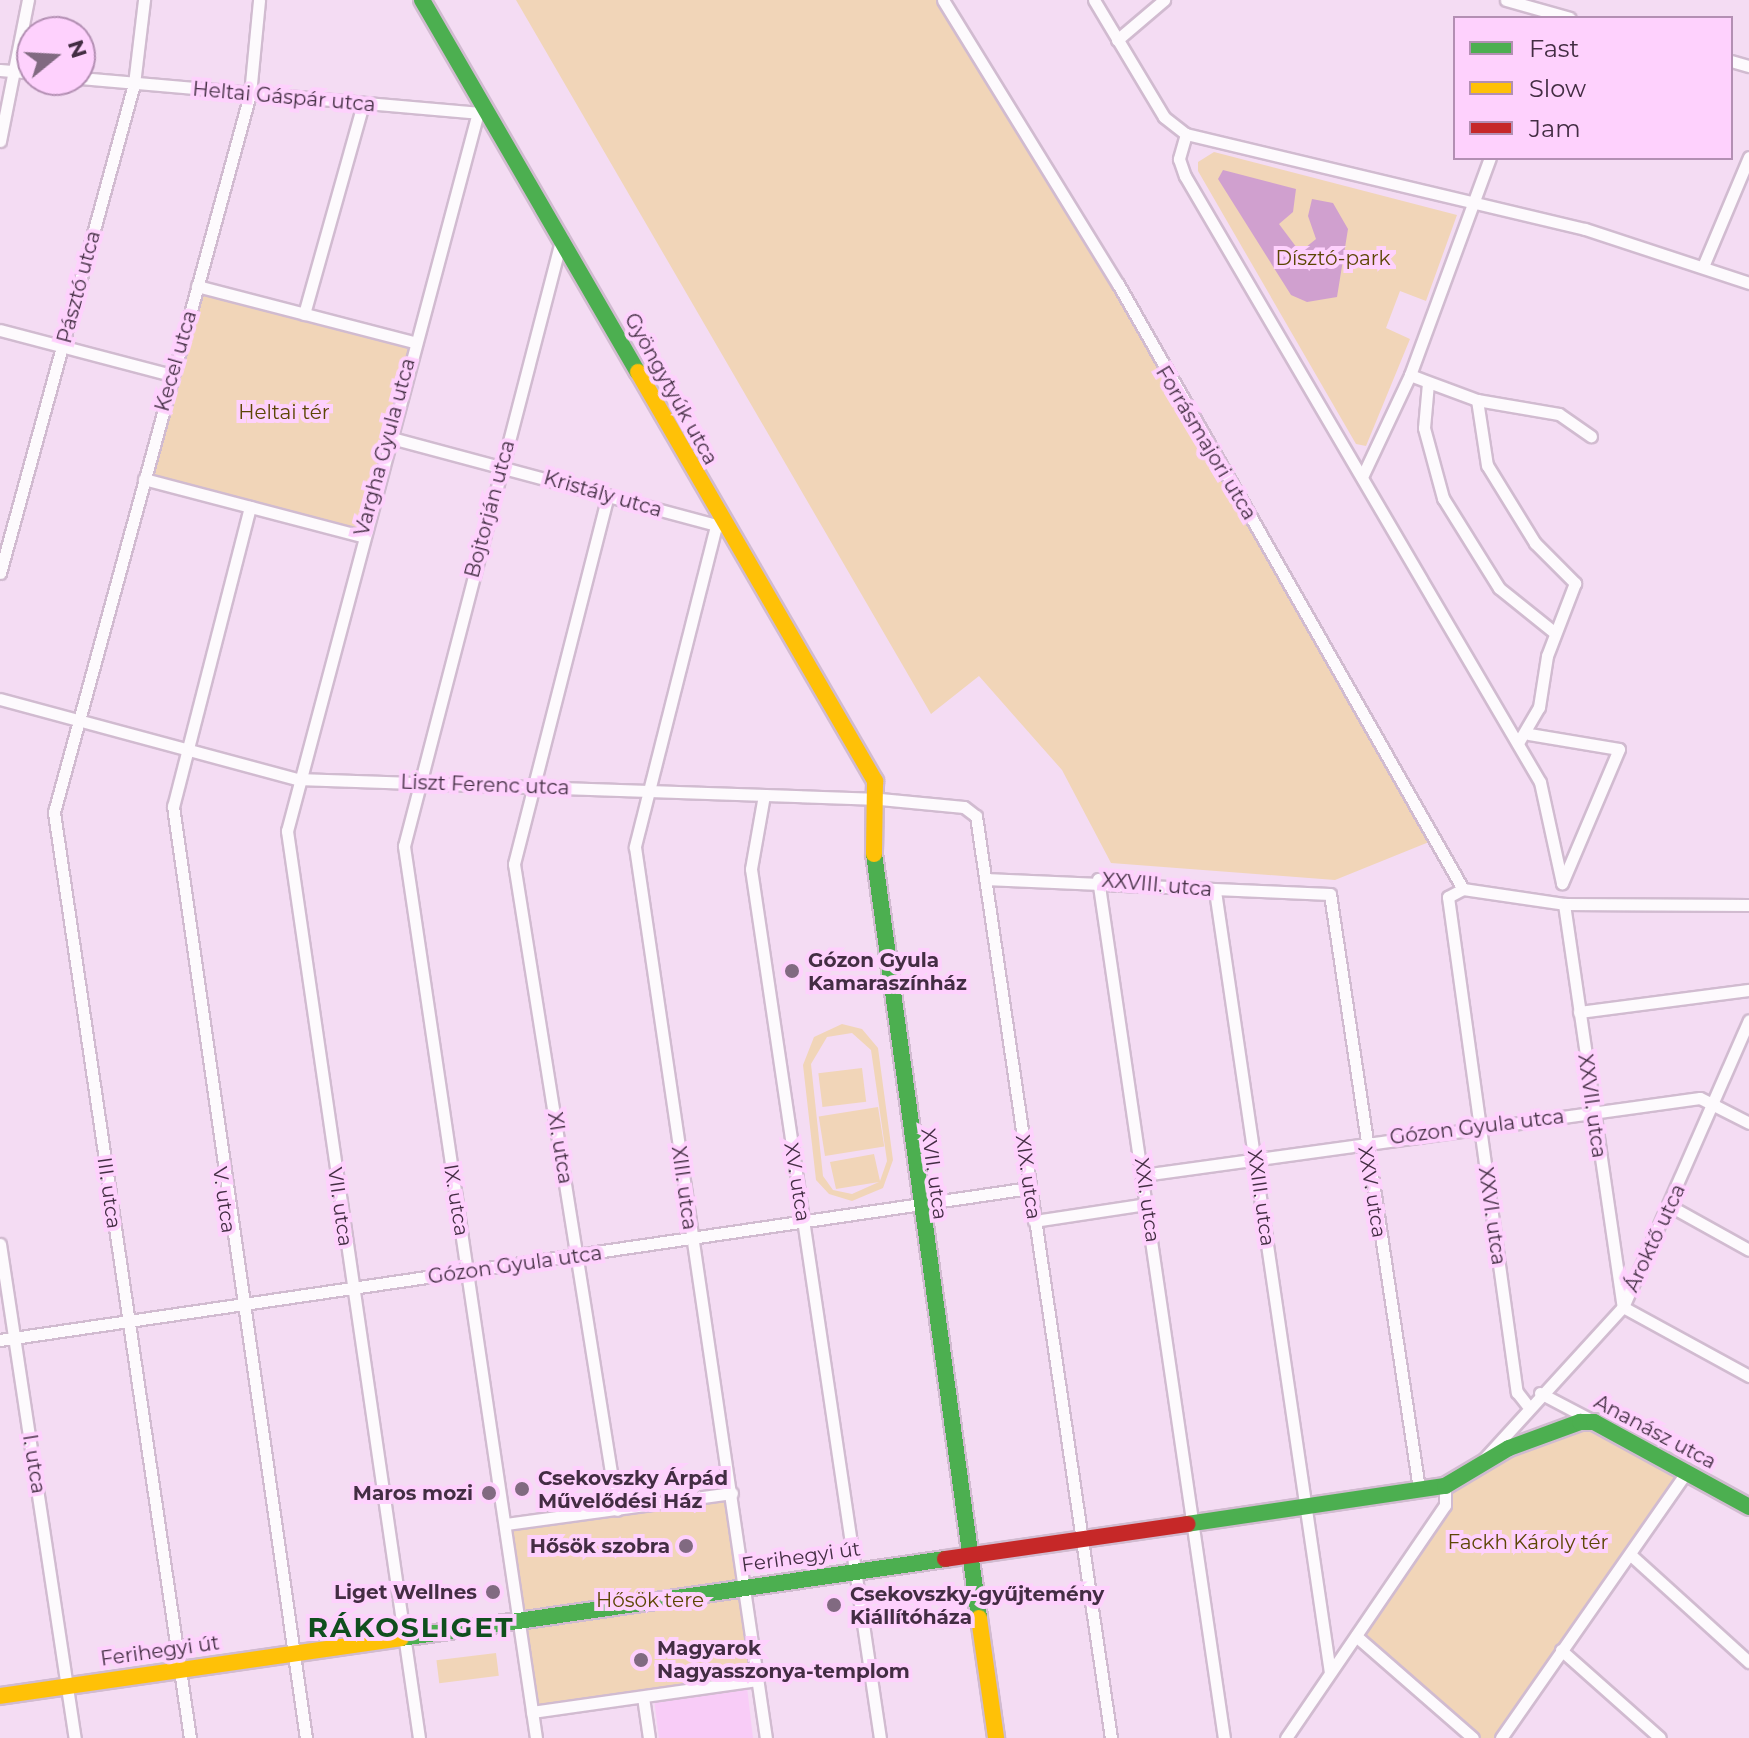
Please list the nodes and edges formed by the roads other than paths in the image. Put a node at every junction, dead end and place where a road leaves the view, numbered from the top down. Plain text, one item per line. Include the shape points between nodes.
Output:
1 (144, 0) edge
2 (259, 0) edge
3 (422, 0) edge
4 (943, 0) edge
5 (1094, 0) edge
6 (1164, 0) edge
7 (1506, 0) edge
8 (1545, 15) edge
9 (1117, 40) junction
10 (96, 80) edge
11 (16, 83) edge
12 (134, 84) junction
13 (250, 94) junction
14 (363, 104) junction
15 (482, 114) junction
16 (1186, 134) junction
17 (0, 141) edge
18 (1749, 157) edge
19 (1489, 160) edge
20 (1474, 200) junction
21 (562, 237) junction
22 (1704, 264) junction
23 (1749, 283) edge
24 (197, 286) junction
25 (304, 314) junction
26 (0, 330) edge
27 (414, 342) junction
28 (62, 347) junction
29 (172, 375) junction
30 (1410, 375) junction
31 (1428, 383) junction
32 (1477, 400) junction
33 (1591, 436) dead end
34 (388, 437) junction
35 (502, 467) junction
36 (1362, 477) junction
37 (144, 479) junction
38 (608, 495) junction
39 (250, 507) junction
40 (720, 526) junction
41 (361, 536) junction
42 (0, 573) edge
43 (1555, 633) junction
44 (0, 699) edge
45 (77, 719) junction
46 (1529, 734) junction
47 (1518, 743) junction
48 (187, 748) junction
49 (297, 779) junction
50 (417, 782) junction
51 (530, 787) junction
52 (647, 791) junction
53 (764, 795) junction
54 (880, 799) junction
55 (976, 816) joint
56 (985, 879) junction
57 (1098, 879) junction
58 (1463, 889) junction
59 (1215, 891) junction
60 (1330, 894) joint
61 (1564, 904) junction
62 (1749, 905) edge
63 (1749, 990) edge
64 (1579, 1012) junction
65 (1749, 1020) edge
66 (1714, 1104) junction
67 (1593, 1113) junction
68 (1749, 1123) edge
69 (1479, 1126) junction
70 (1364, 1141) junction
71 (1256, 1158) junction
72 (1143, 1175) junction
73 (1029, 1188) junction
74 (917, 1204) junction
75 (1147, 1204) junction
76 (1670, 1206) junction
77 (1034, 1221) junction
78 (804, 1222) junction
79 (691, 1238) junction
80 (0, 1244) edge
81 (1749, 1250) edge
82 (578, 1256) junction
83 (467, 1272) junction
84 (352, 1288) junction
85 (239, 1305) junction
86 (1623, 1307) junction
87 (128, 1321) junction
88 (15, 1338) junction
89 (0, 1340) edge
90 (1749, 1376) edge
91 (1540, 1393) junction
92 (1527, 1405) junction
93 (1594, 1422) junction
94 (1483, 1462) junction
95 (1687, 1471) junction
96 (1445, 1486) junction
97 (1419, 1489) junction
98 (732, 1493) junction
99 (1306, 1505) junction
100 (1749, 1507) edge
101 (617, 1510) junction
102 (1194, 1521) junction
103 (506, 1524) junction
104 (1082, 1537) junction
105 (970, 1553) junction
106 (1632, 1556) junction
107 (855, 1570) junction
108 (744, 1586) junction
109 (519, 1619) junction
110 (404, 1636) junction
111 (1356, 1636) junction
112 (1561, 1650) junction
113 (294, 1651) junction
114 (1749, 1662) edge
115 (181, 1668) junction
116 (1330, 1673) junction
117 (757, 1680) junction
118 (67, 1685) junction
119 (0, 1696) edge
120 (643, 1697) junction
121 (532, 1712) junction
122 (75, 1738) edge
123 (190, 1738) edge
124 (306, 1738) edge
125 (419, 1738) edge
126 (536, 1738) edge
127 (649, 1738) edge
128 (766, 1738) edge
129 (880, 1738) edge
130 (996, 1738) edge
131 (1111, 1738) edge
132 (1224, 1738) edge
133 (1286, 1738) edge
134 (1473, 1738) edge
135 (1501, 1738) edge
136 (1660, 1738) edge

1 - 12 street, Pásztó utca
2 - 13 street, Kecel utca
3 - 15 street, Gyöngytyúk utca
4 - 58 street, Forrásmajori utca via 1118,284
5 - 9 street
6 - 9 street
7 - 8 street
9 - 16 street via 1164,117
10 - 12 street, Heltai Gáspár utca
11 - 17 street
12 - 13 street, Heltai Gáspár utca
12 - 28 street, Pásztó utca
13 - 14 street, Heltai Gáspár utca
13 - 24 street, Kecel utca
14 - 15 street, Heltai Gáspár utca
14 - 25 street
15 - 21 street, Gyöngytyúk utca
15 - 27 street, Vargha Gyula utca
16 - 20 street
16 - 36 street via 1179,148 1185,176
18 - 22 street
19 - 20 street
20 - 22 street
20 - 30 street
21 - 35 street, Bojtorján utca
21 - 40 street, Gyöngytyúk utca
22 - 23 street
24 - 25 street
24 - 29 street, Kecel utca
25 - 27 street
26 - 28 street
27 - 34 street, Vargha Gyula utca
28 - 29 street
28 - 42 street, Pásztó utca
29 - 37 street, Kecel utca
30 - 31 street
30 - 36 street
31 - 32 street
31 - 43 street via 1424,428 1448,508 1499,588
32 - 33 street via 1559,414
32 - 43 street via 1487,465 1535,543 1575,583
34 - 35 street, Kristály utca
34 - 41 street, Vargha Gyula utca
35 - 38 street, Kristály utca
35 - 50 street, Bojtorján utca
36 - 47 street
37 - 39 street
37 - 45 street, Kecel utca
38 - 40 street, Kristály utca
38 - 51 street, XI. utca
39 - 41 street
39 - 48 street, V. utca
40 - 52 street, XIII. utca
40 - 54 street, Gyöngytyúk utca
41 - 49 street, Vargha Gyula utca
43 - 46 street
44 - 45 street, Liszt Ferenc utca
45 - 48 street, Liszt Ferenc utca
45 - 87 street, III. utca via 54,812
46 - 47 street
46 - 47 street via 1619,749 1562,883 1540,782
48 - 49 street, Liszt Ferenc utca
48 - 85 street, V. utca via 173,806
49 - 50 street, Liszt Ferenc utca
49 - 84 street, VII. utca via 287,858
50 - 51 street, Liszt Ferenc utca
50 - 83 street, IX. utca via 405,859
51 - 52 street, Liszt Ferenc utca
51 - 82 street, XI. utca via 514,864
52 - 53 street, Liszt Ferenc utca
52 - 79 street, XIII. utca via 635,847
53 - 54 street, Liszt Ferenc utca
53 - 78 street, XV. utca via 751,869
54 - 55 street, Liszt Ferenc utca via 964,807
54 - 74 street, XVII. utca via 874,881
55 - 56 street, XIX. utca
56 - 57 street, XXVIII. utca
56 - 73 street, XIX. utca
57 - 59 street, XXVIII. utca
57 - 72 street, XXI. utca
58 - 61 street
58 - 69 street, XXVI. utca via 1448,897
59 - 60 street, XXVIII. utca
59 - 71 street, XXIII. utca
60 - 70 street, XXV. utca
61 - 62 street
61 - 64 street, XXVII. utca
63 - 64 street
64 - 67 street, XXVII. utca
65 - 66 street, Ároktő utca
66 - 67 street, Gózon Gyula utca via 1700,1098
66 - 68 street
66 - 76 street, Ároktő utca
67 - 69 street, Gózon Gyula utca
67 - 86 street, XXVII. utca
69 - 70 street, Gózon Gyula utca
69 - 92 street, XXVI. utca via 1517,1392
70 - 71 street, Gózon Gyula utca
70 - 97 street, XXV. utca
71 - 72 street, Gózon Gyula utca
71 - 99 street, XXIII. utca
72 - 75 street, XXI. utca
73 - 74 street, Gózon Gyula utca
73 - 77 street, XIX. utca
74 - 78 street, Gózon Gyula utca
74 - 105 street, XVII. utca
75 - 77 street
75 - 102 street, XXI. utca
76 - 81 street
76 - 86 street, Ároktő utca
77 - 104 street, XIX. utca
78 - 79 street, Gózon Gyula utca
78 - 107 street, XV. utca
79 - 82 street, Gózon Gyula utca
79 - 98 street, XIII. utca
80 - 88 street, I. utca
82 - 83 street, Gózon Gyula utca
82 - 101 street, XI. utca
83 - 84 street, Gózon Gyula utca
83 - 103 street, IX. utca
84 - 85 street, Gózon Gyula utca
84 - 110 street, VII. utca
85 - 87 street, Gózon Gyula utca
85 - 113 street, V. utca
86 - 90 street
86 - 91 street, Ároktő utca
87 - 88 street, Gózon Gyula utca
87 - 115 street, III. utca
88 - 89 street, Gózon Gyula utca
88 - 118 street, I. utca
91 - 92 street, Ároktő utca
91 - 93 street, Ananász utca
92 - 94 street, Ároktő utca
93 - 94 street, Ferihegyi út via 1569,1423
93 - 95 street, Ananász utca
94 - 96 street, Ferihegyi út
95 - 100 street, Ananász utca
95 - 106 street
96 - 97 street, Ferihegyi út
96 - 111 street via 1445,1505
97 - 99 street, Ferihegyi út
98 - 101 street
98 - 108 street, XIII. utca
99 - 102 street, Ferihegyi út
99 - 116 street, XXIII. utca
101 - 103 street
102 - 104 street, Ferihegyi út
102 - 132 street, XXI. utca
103 - 109 street, IX. utca
104 - 105 street, Ferihegyi út
104 - 131 street, XIX. utca
105 - 107 street, Ferihegyi út
105 - 130 street, XVII. utca
106 - 112 street
106 - 114 street
107 - 108 street, Ferihegyi út
107 - 129 street, XV. utca
108 - 109 street, Ferihegyi út
108 - 117 street, XIII. utca
109 - 110 street, Ferihegyi út
109 - 121 street, IX. utca
110 - 113 street, Ferihegyi út
110 - 125 street, VII. utca
111 - 116 street
111 - 134 street
112 - 135 street
112 - 136 street
113 - 115 street, Ferihegyi út
113 - 124 street, V. utca
115 - 118 street, Ferihegyi út
115 - 123 street, III. utca
116 - 133 street
117 - 120 street
117 - 128 street, XIII. utca
118 - 119 street, Ferihegyi út
118 - 122 street, I. utca
120 - 121 street
120 - 127 street
121 - 126 street, IX. utca

